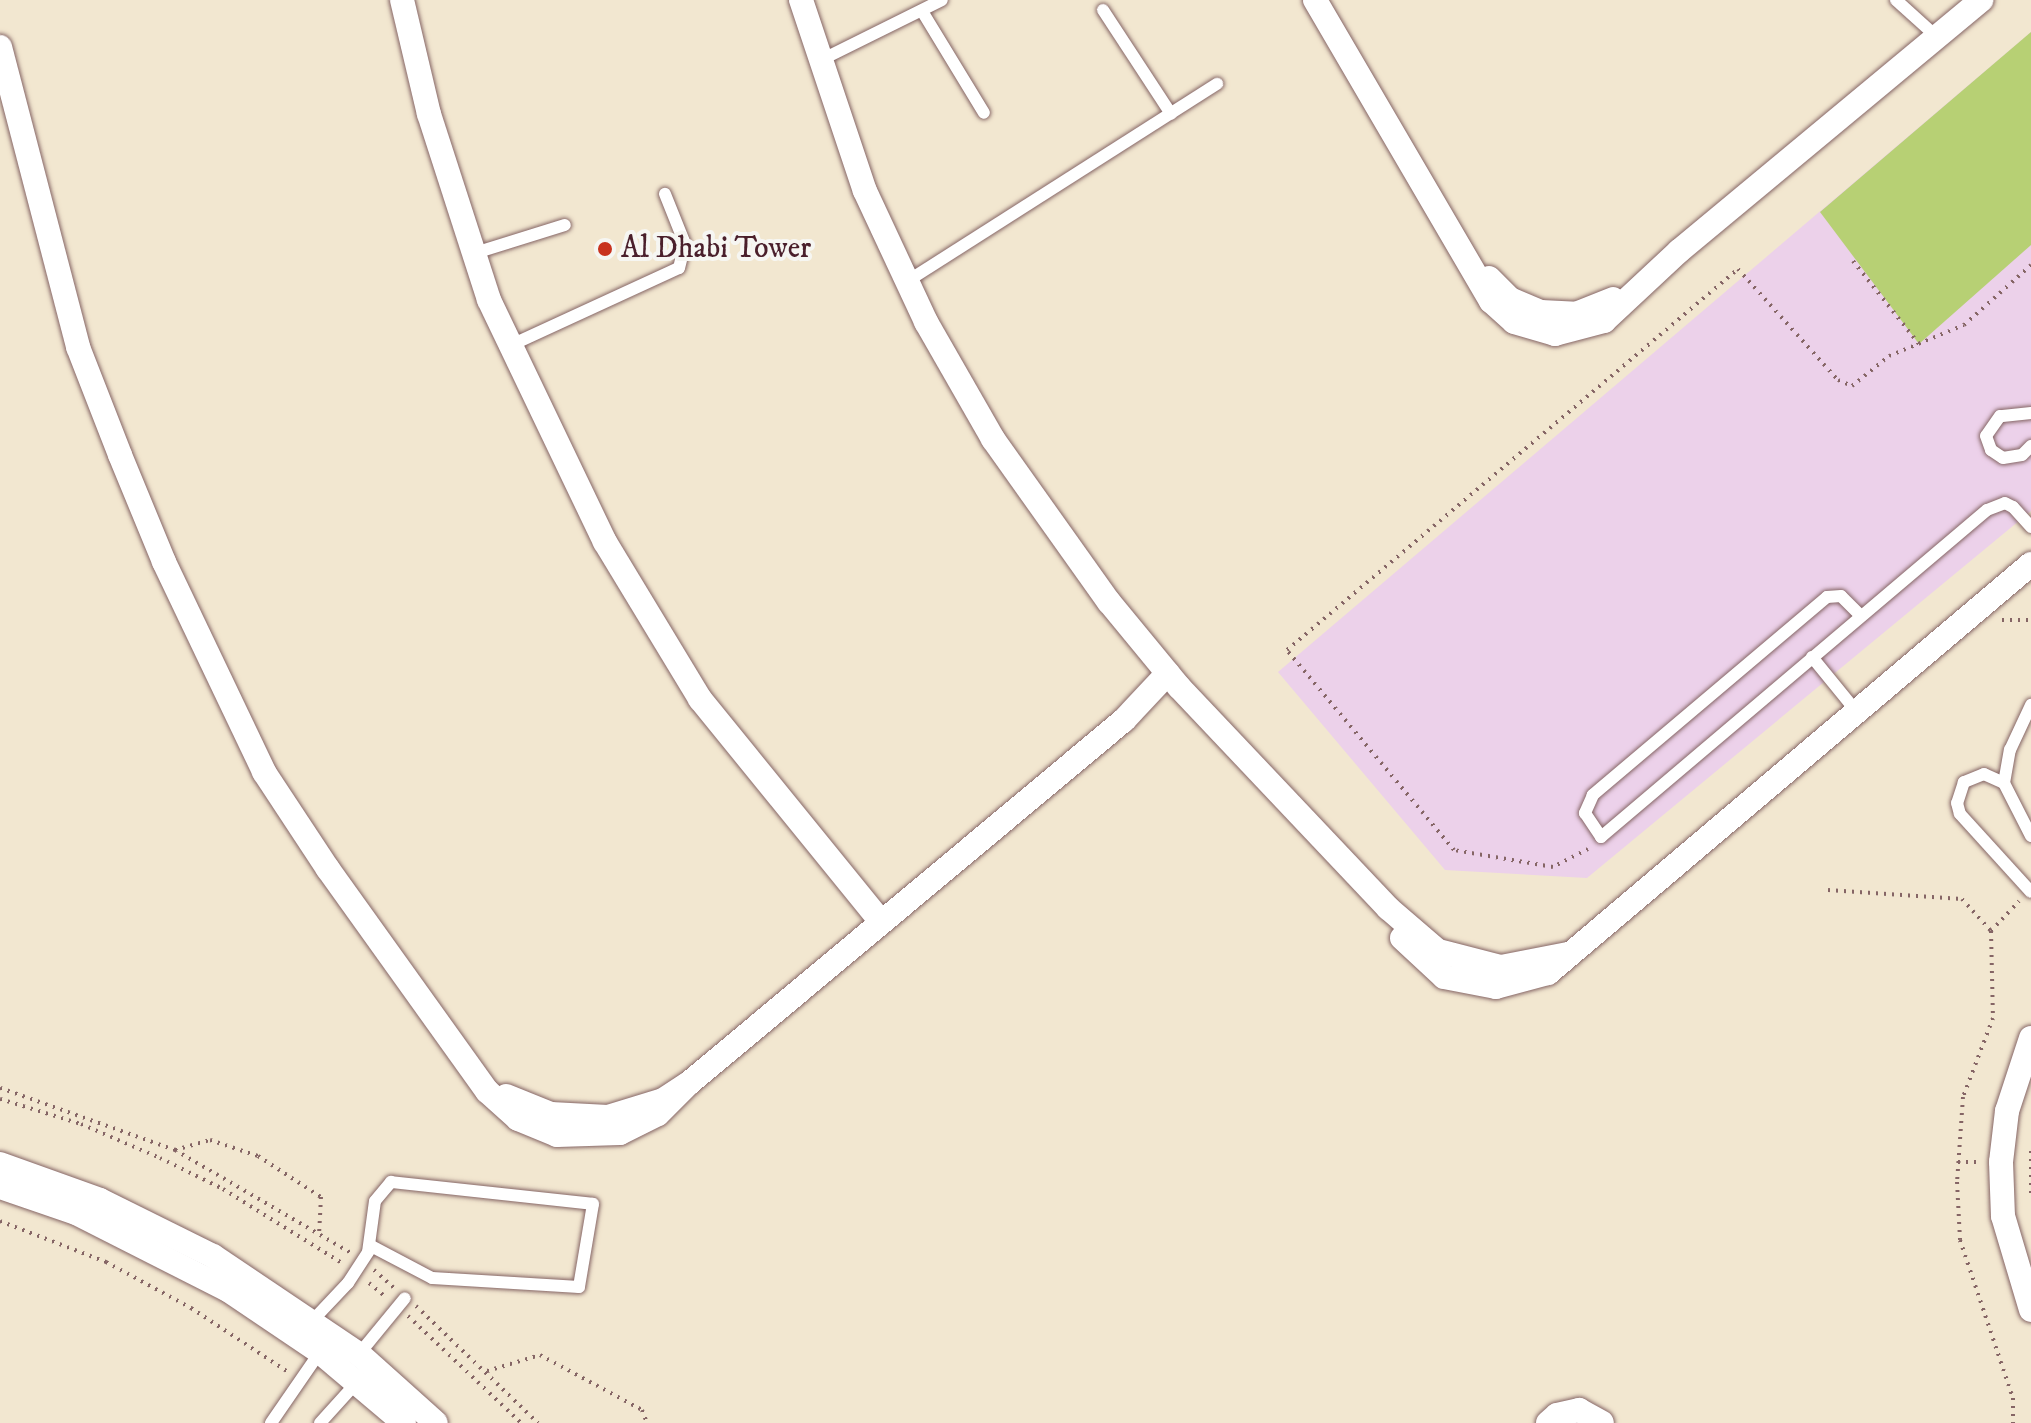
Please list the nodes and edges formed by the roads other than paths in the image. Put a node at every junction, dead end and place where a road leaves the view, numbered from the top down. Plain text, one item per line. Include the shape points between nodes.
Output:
1 (402, 0) edge
2 (801, 0) edge
3 (942, 0) edge
4 (1315, 0) edge
5 (1896, 0) edge
6 (1981, 0) edge
7 (1103, 10) dead end
8 (922, 11) junction
9 (1937, 37) junction
10 (0, 47) edge
11 (819, 61) junction
12 (1217, 84) dead end
13 (984, 113) dead end
14 (1171, 114) junction
15 (665, 194) dead end
16 (565, 225) dead end
17 (475, 253) junction
18 (906, 282) junction
19 (507, 347) junction
20 (2031, 413) edge
21 (2031, 446) edge
22 (2031, 527) edge
23 (2031, 564) edge
24 (1861, 616) junction
25 (1812, 657) junction
26 (1174, 680) junction
27 (2031, 705) edge
28 (1856, 711) junction
29 (2004, 783) junction
30 (2031, 836) edge
31 (2030, 891) edge
32 (881, 922) junction
33 (2031, 1038) edge
34 (0, 1164) edge
35 (0, 1187) edge
36 (371, 1246) junction
37 (401, 1302) road end
38 (2031, 1310) edge
39 (313, 1320) junction
40 (320, 1352) junction
41 (359, 1354) junction
42 (357, 1382) junction
43 (271, 1423) edge
44 (320, 1423) edge
45 (404, 1423) edge
46 (436, 1423) edge
47 (1548, 1423) edge
48 (1602, 1423) edge

1 - 17 street via 429,114
2 - 11 street
3 - 8 lane
4 - 9 street via 1436,200 1497,288 1541,312 1576,314 1608,304
5 - 9 lane
6 - 9 street
7 - 14 lane
8 - 11 lane
8 - 13 lane
10 - 32 street via 78,347 164,562 264,772 393,967 475,1074 523,1105 579,1118 636,1110 688,1084
11 - 18 street via 865,191
12 - 14 lane
14 - 18 lane
15 - 19 lane via 685,244 679,268
16 - 17 lane
17 - 19 street
18 - 26 street via 958,381 1030,494
19 - 32 street via 605,542 700,699
20 - 21 lane via 2000,416 1986,436 1991,450 2003,458 2022,455
22 - 24 lane via 2013,507 1995,504
23 - 28 street
24 - 25 lane
24 - 25 lane via 1841,596 1827,597 1629,764 1585,806 1601,837
25 - 28 lane
26 - 28 street via 1388,908 1438,951 1501,967 1568,954
26 - 32 street
27 - 29 lane via 2010,750
29 - 30 lane
29 - 31 lane via 1984,774 1973,776 1964,782 1957,803 1960,814
33 - 38 street via 2007,1111 2001,1162 2003,1216
34 - 39 street via 146,1221 213,1256
35 - 40 street via 131,1239 228,1290
36 - 36 lane via 375,1201 391,1182 593,1204 579,1287 432,1278
36 - 39 lane
37 - 41 lane
39 - 41 street
40 - 42 street
40 - 43 lane
41 - 46 street
42 - 44 lane
42 - 45 street
47 - 48 street via 1579,1410

